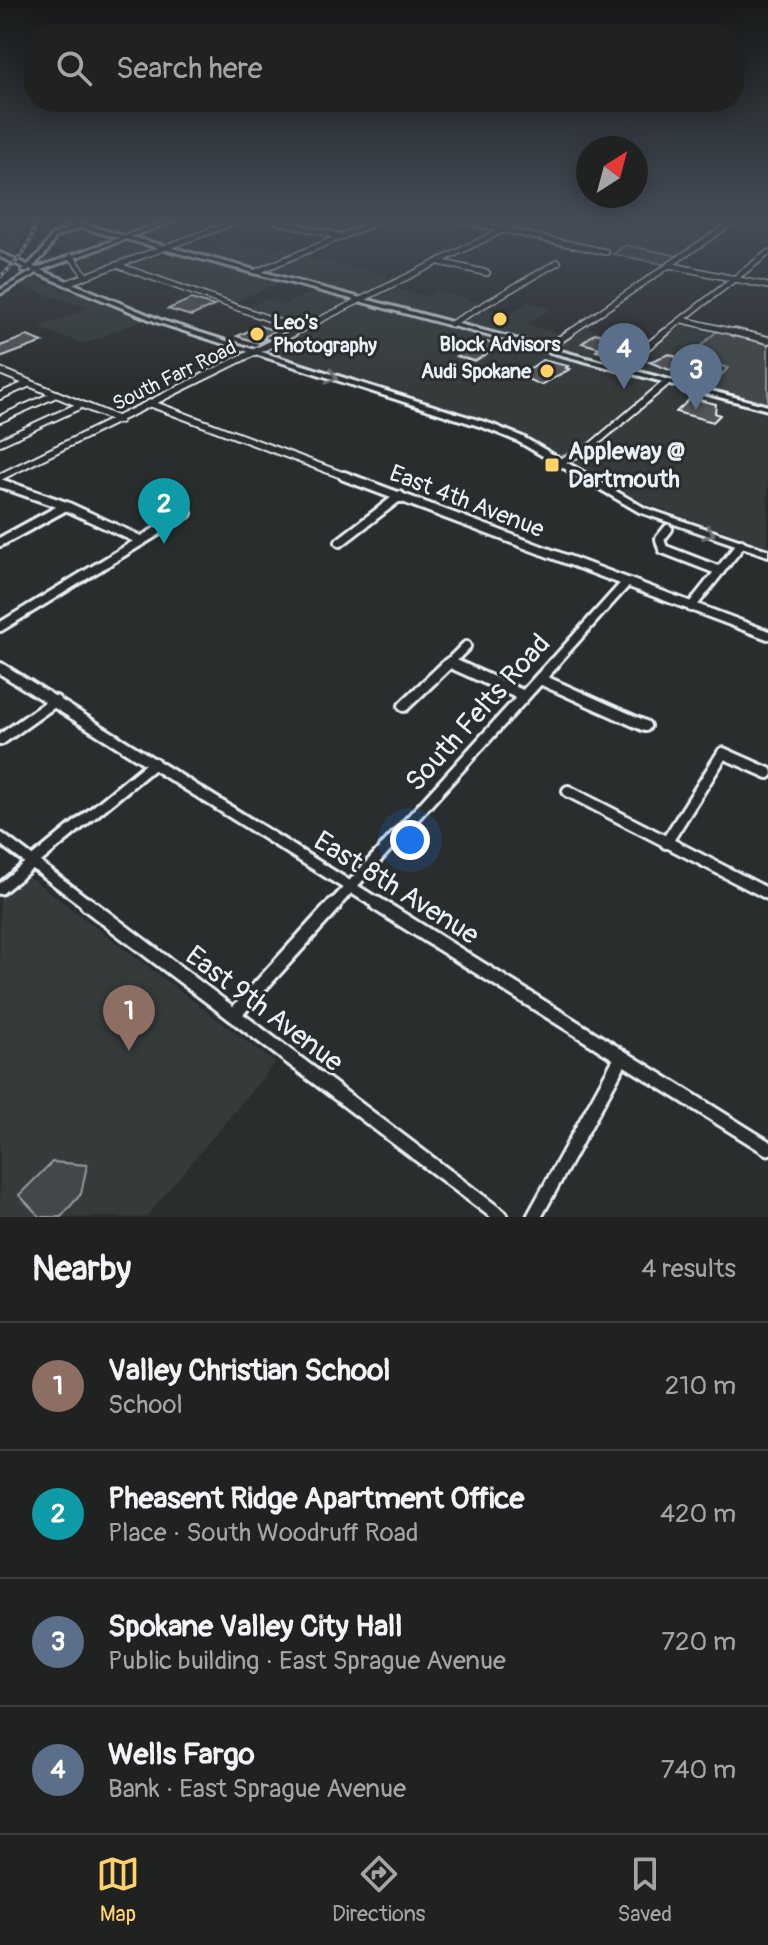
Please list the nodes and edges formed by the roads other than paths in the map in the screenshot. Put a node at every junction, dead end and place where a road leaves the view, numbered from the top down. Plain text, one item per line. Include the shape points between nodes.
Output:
1 (17, 278) edge
2 (56, 278) edge
3 (81, 278) edge
4 (153, 278) edge
5 (282, 278) edge
6 (408, 278) edge
7 (531, 278) edge
8 (650, 278) edge
9 (728, 278) edge
10 (734, 279) junction
11 (67, 283) junction
12 (768, 286) edge
13 (0, 290) edge
14 (362, 300) junction
15 (683, 320) junction
16 (451, 324) junction
17 (301, 330) junction
18 (768, 340) edge
19 (546, 349) junction
20 (255, 352) junction
21 (619, 368) junction
22 (0, 371) edge
23 (8, 374) junction
24 (0, 378) edge
25 (667, 382) junction
26 (30, 383) junction
27 (56, 394) junction
28 (0, 396) edge
29 (152, 404) junction
30 (81, 405) junction
31 (768, 408) edge
32 (0, 419) edge
33 (119, 420) junction
34 (0, 442) edge
35 (559, 462) junction
36 (0, 480) edge
37 (400, 496) junction
38 (66, 506) junction
39 (187, 513) dead end
40 (668, 529) dead end
41 (142, 541) junction
42 (0, 542) edge
43 (340, 542) dead end
44 (741, 544) junction
45 (768, 553) edge
46 (720, 571) junction
47 (626, 583) junction
48 (691, 607) junction
49 (0, 627) edge
50 (768, 635) edge
51 (466, 646) dead end
52 (450, 662) junction
53 (0, 668) edge
54 (540, 679) junction
55 (524, 696) junction
56 (55, 701) junction
57 (404, 706) dead end
58 (645, 726) dead end
59 (0, 740) edge
60 (154, 763) junction
61 (768, 773) edge
62 (568, 791) dead end
63 (0, 838) edge
64 (666, 843) junction
65 (34, 862) junction
66 (352, 886) junction
67 (0, 889) edge
68 (768, 894) edge
69 (234, 1015) junction
70 (622, 1057) junction
71 (768, 1148) edge
72 (501, 1217) edge
73 (534, 1217) edge

1 - 13 main road
2 - 11 main road
3 - 11 street
4 - 17 street
5 - 14 main road
6 - 14 street, South Farr Road
7 - 16 street
8 - 19 street
9 - 10 street
10 - 12 street
10 - 15 street
11 - 20 main road
14 - 16 main road
14 - 17 street, South Farr Road
15 - 18 street
15 - 21 street
16 - 19 main road
17 - 20 street, South Farr Road
19 - 21 main road
20 - 29 street, South Farr Road
20 -> 35 main road via 488,426
21 - 25 main road
22 - 23 street
23 - 24 street
23 - 26 street
25 - 31 main road
25 - 35 street via 587,450
26 - 27 street
26 - 28 street
27 - 30 street
27 - 32 street
29 - 33 street, South Farr Road
29 - 37 street, East 4th Avenue
30 - 33 street
30 - 34 street
33 - 36 street, South Farr Road
35 -> 44 main road via 642,510
36 - 38 street
37 - 43 street
37 - 47 street, East 4th Avenue
38 - 41 street
38 - 42 street
39 - 41 street
40 - 46 street via 660,539 663,549
41 - 49 street
44 - 45 main road
44 - 46 street
46 - 48 street
47 - 48 street, East 4th Avenue
47 - 54 street, South Felts Road
48 - 50 street, East 4th Avenue
51 - 52 street
52 - 55 street
52 - 57 street
53 - 56 street, East 8th Avenue
54 - 55 street, South Felts Road
54 - 58 street
55 - 66 street, South Felts Road
56 - 59 street
56 - 60 street, East 8th Avenue
60 - 65 street
60 - 66 street, East 8th Avenue
61 - 64 street via 723,753
62 - 64 street
63 - 65 street, East 9th Avenue
64 - 68 street
65 - 67 street
65 - 69 street, East 9th Avenue
66 - 69 street, South Felts Road
66 - 70 street, East 8th Avenue
69 - 72 street, East 9th Avenue
70 - 71 street, East 8th Avenue
70 - 73 street

